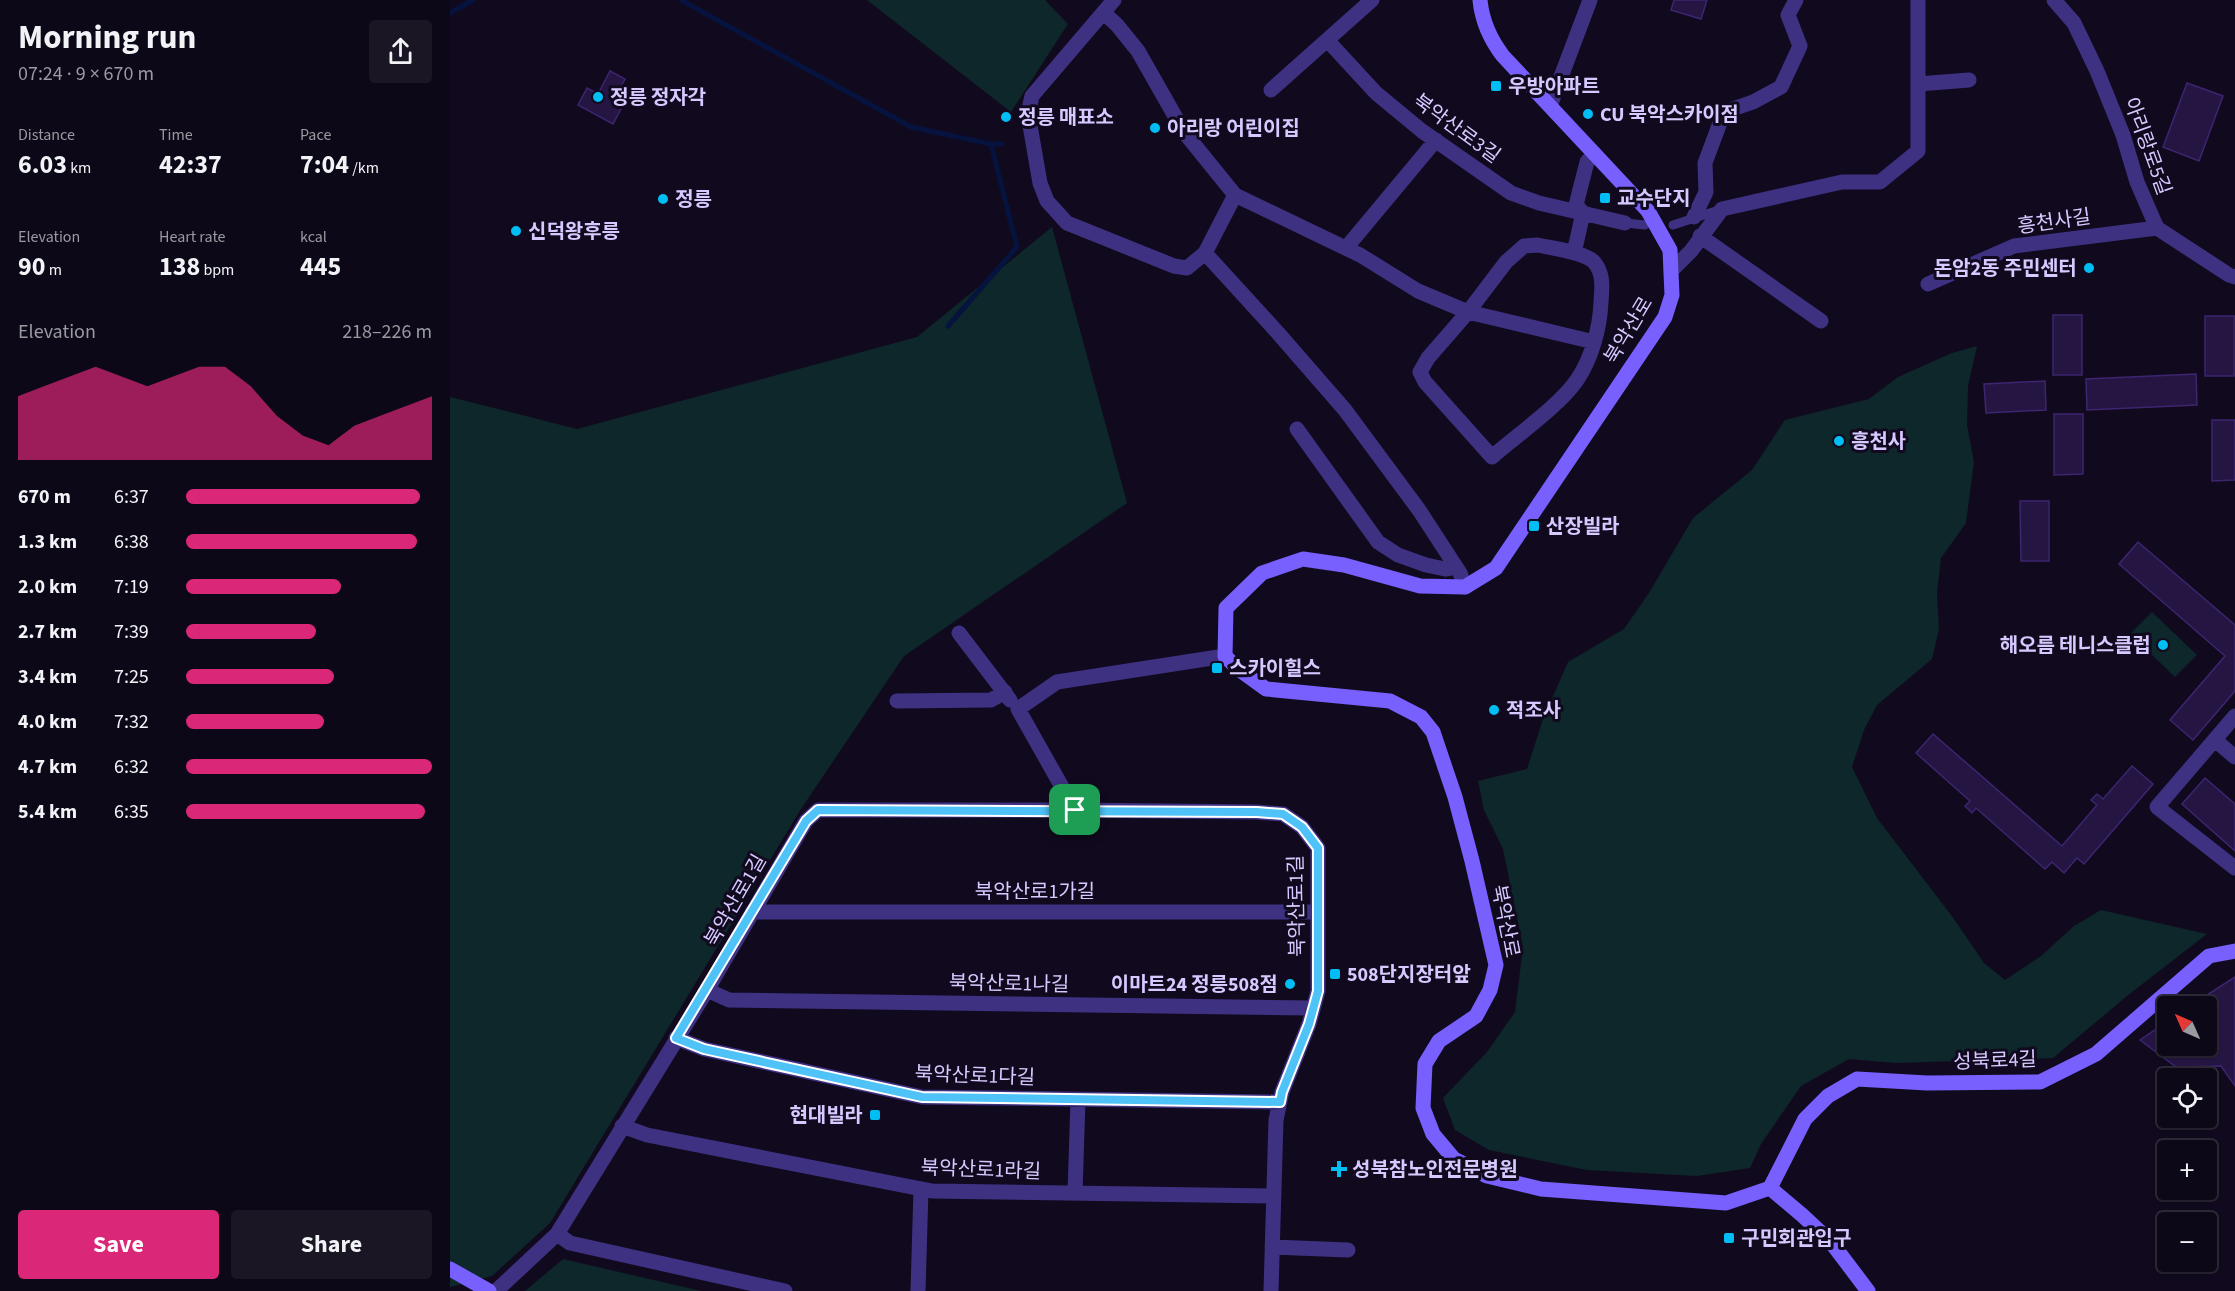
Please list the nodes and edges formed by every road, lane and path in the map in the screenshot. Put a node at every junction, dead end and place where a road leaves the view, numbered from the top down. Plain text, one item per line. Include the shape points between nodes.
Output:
1 (1114, 0) edge
2 (1372, 0) edge
3 (1480, 0) edge
4 (1590, 0) edge
5 (1796, 0) edge
6 (1918, 0) edge
7 (2054, 0) edge
8 (1104, 13) junction
9 (1328, 41) junction
10 (1969, 80) dead end
11 (1918, 84) junction
12 (1271, 90) dead end
13 (1550, 106) junction
14 (1436, 140) junction
15 (1594, 154) junction
16 (1235, 195) junction
17 (1722, 209) junction
18 (1583, 213) junction
19 (1694, 217) junction
20 (1625, 223) joint
21 (1645, 225) dead end
22 (1673, 225) dead end
23 (2157, 228) junction
24 (1700, 236) junction
25 (1346, 248) junction
26 (1205, 253) junction
27 (1574, 253) junction
28 (1671, 271) junction
29 (2235, 277) edge
30 (1928, 284) dead end
31 (1468, 312) junction
32 (1821, 321) dead end
33 (1593, 342) junction
34 (1297, 429) dead end
35 (1456, 567) junction
36 (1465, 587) junction
37 (959, 633) dead end
38 (1225, 656) junction
39 (1005, 692) junction
40 (897, 701) dead end
41 (1018, 709) junction
42 (2235, 716) edge
43 (2215, 740) junction
44 (2235, 757) edge
45 (1075, 810) junction
46 (2235, 868) edge
47 (752, 912) junction
48 (1318, 912) junction
49 (2235, 951) edge
50 (706, 990) junction
51 (1314, 1008) junction
52 (676, 1038) junction
53 (1078, 1099) junction
54 (1280, 1102) junction
55 (622, 1126) junction
56 (1770, 1188) junction
57 (921, 1189) junction
58 (1075, 1193) junction
59 (1274, 1196) junction
60 (557, 1234) junction
61 (1272, 1248) junction
62 (1347, 1250) dead end
63 (450, 1269) edge
64 (489, 1291) edge
65 (496, 1291) edge
66 (785, 1291) edge
67 (918, 1291) edge
68 (1271, 1291) edge
69 (1868, 1291) edge

1 - 8 street
2 - 9 street
3 - 13 street, 북악산로 via 1491,40
4 - 13 street
5 - 19 street via 1788,15 1800,46 1781,87 1724,112 1704,163 1706,192
6 - 11 street
7 - 23 street, 아리랑로5길 via 2074,23 2097,71
8 - 16 street via 1138,51 1184,132
8 - 26 street via 1032,96 1028,114 1047,201 1067,223 1174,266 1187,268
9 - 12 street
9 - 14 street, 북악산로3길 via 1376,93
10 - 11 street
11 - 17 street via 1918,150 1880,182 1842,182
13 - 15 street, 북악산로
14 - 18 street, 북악산로3길 via 1511,193
14 - 25 street
15 - 18 street via 1587,162 1576,205
15 - 28 street, 북악산로 via 1648,211 1670,250
16 - 25 street
16 - 26 street
17 - 19 lane
17 - 24 street
18 - 20 street, 북악산로3길
18 - 27 street
19 - 22 lane
20 - 21 lane, 북악산로3길
23 - 29 street
23 - 30 street, 흥천사길 via 2014,246
24 - 28 street
24 - 32 street
25 - 31 street via 1418,291
26 - 35 street via 1345,411
27 - 31 street via 1524,246 1506,262
27 - 33 street via 1593,261 1603,278 1601,320
28 - 36 street, 북악산로 via 1672,295 1665,317 1496,568
31 - 33 street
31 - 33 street via 1420,372 1492,457 1564,396 1578,379
34 - 35 street via 1378,542 1398,555 1426,565
35 - 36 street
36 - 38 street via 1420,586 1344,565 1303,559 1262,573 1226,609
37 - 39 street
38 - 41 street via 1057,682
38 - 56 street, 북악산로 via 1266,689 1390,701 1421,717 1433,732 1469,850 1496,965 1490,990 1476,1016 1439,1041 1425,1064 1423,1108 1432,1134 1454,1159 1487,1176 1541,1189 1726,1203
39 - 40 street via 991,700
39 - 41 street
41 - 45 street
42 - 43 street
43 - 44 street
43 - 46 street via 2157,807
45 - 47 street, 북악산로1길 via 818,810 806,821
45 - 48 street, 북악산로1길 via 1283,814 1302,827 1318,848
47 - 48 street, 북악산로1가길
47 - 50 street, 북악산로1길
48 - 51 street, 북악산로1길 via 1318,991
49 - 56 street, 성북로4길 via 2209,957 2096,1054 2040,1082 1927,1083 1857,1078 1828,1096 1805,1119
50 - 51 street, 북악산로1나길 via 729,1000
50 - 52 street, 북악산로1길
51 - 54 street, 북악산로1길
52 - 53 street, 북악산로1다길 via 704,1049 922,1097
52 - 55 street, 북악산로1길
53 - 54 street, 북악산로1다길
53 - 58 street
54 - 59 street, 북악산로1길
55 - 57 street, 북악산로1라길 via 647,1135
55 - 60 street, 북악산로1길
56 - 69 street via 1831,1242
57 - 58 street, 북악산로1라길
57 - 67 street
58 - 59 street, 북악산로1라길
59 - 61 street, 북악산로1길
60 - 65 street, 북악산로1길
60 - 66 street via 570,1243
61 - 62 street
61 - 68 street, 북악산로1길
63 - 64 street

